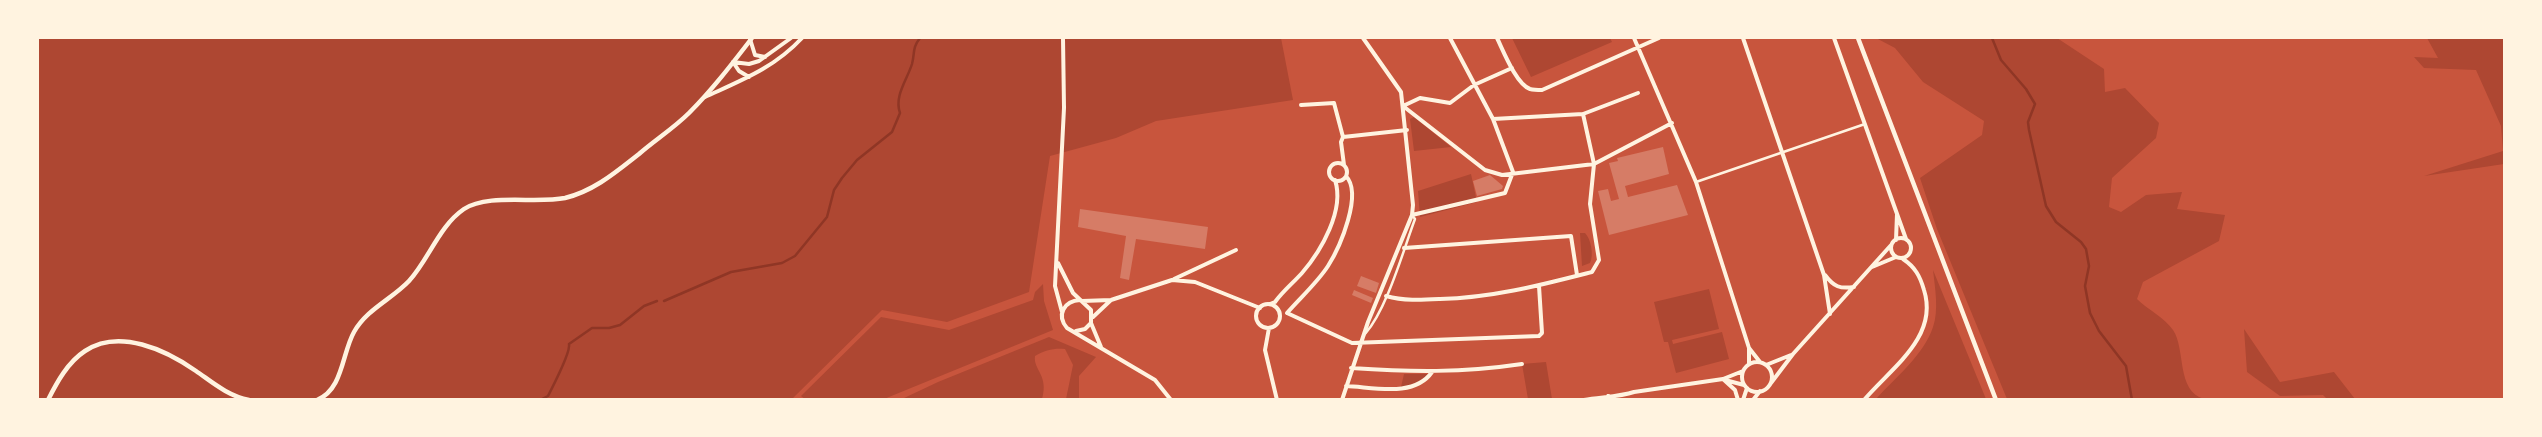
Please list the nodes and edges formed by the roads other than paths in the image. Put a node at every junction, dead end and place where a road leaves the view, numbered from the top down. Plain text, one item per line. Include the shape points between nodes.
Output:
1 (751, 38) edge
2 (791, 38) edge
3 (802, 38) edge
4 (1063, 38) edge
5 (1363, 38) edge
6 (1450, 38) edge
7 (1497, 38) edge
8 (1634, 38) edge
9 (1659, 38) edge
10 (1743, 38) edge
11 (1834, 38) edge
12 (1858, 38) edge
13 (1638, 46) junction
14 (768, 57) junction
15 (733, 62) junction
16 (1512, 68) junction
17 (748, 77) junction
18 (1474, 85) junction
19 (1638, 92) dead end
20 (703, 98) junction
21 (1301, 105) dead end
22 (1404, 106) junction
23 (1583, 114) junction
24 (1493, 119) junction
25 (1672, 124) junction
26 (1866, 124) junction
27 (1407, 130) junction
28 (1343, 137) junction
29 (1783, 153) junction
30 (1594, 164) junction
31 (1344, 165) junction
32 (1512, 172) junction
33 (1346, 176) junction
34 (1335, 180) junction
35 (1696, 182) junction
36 (1897, 212) junction
37 (1412, 215) junction
38 (1906, 239) junction
39 (1896, 240) junction
40 (1892, 244) junction
41 (1404, 248) junction
42 (1236, 250) dead end
43 (1896, 258) junction
44 (1903, 258) junction
45 (1057, 262) junction
46 (1872, 267) junction
47 (1824, 275) junction
48 (1577, 276) junction
49 (1172, 280) junction
50 (1538, 286) junction
51 (1854, 287) junction
52 (1386, 296) junction
53 (1111, 300) junction
54 (1081, 301) junction
55 (1270, 304) junction
56 (1260, 308) junction
57 (1062, 312) junction
58 (1279, 312) junction
59 (1287, 313) junction
60 (1830, 314) junction
61 (1092, 320) junction
62 (1269, 328) junction
63 (1076, 331) junction
64 (1365, 334) junction
65 (1361, 343) junction
66 (1101, 348) junction
67 (1749, 348) junction
68 (1793, 354) junction
69 (1760, 362) junction
70 (1522, 364) dead end
71 (1749, 364) junction
72 (1766, 365) junction
73 (1351, 368) junction
74 (1743, 370) junction
75 (1432, 372) junction
76 (1723, 379) junction
77 (1770, 383) junction
78 (1346, 386) junction
79 (1746, 387) junction
80 (1760, 391) junction
81 (1608, 396) junction
82 (1625, 398) edge
83 (48, 400) edge
84 (249, 400) edge
85 (317, 400) edge
86 (1171, 400) edge
87 (1276, 400) edge
88 (1342, 400) edge
89 (1584, 400) edge
90 (1615, 400) edge
91 (1738, 400) edge
92 (1744, 400) edge
93 (1753, 400) edge
94 (1864, 400) edge
95 (1996, 400) edge

1 - 14 street via 755,55
1 - 15 street
2 - 14 street
3 - 17 street via 786,55
4 - 45 street via 1064,108
5 - 22 street via 1401,92
6 - 18 street
7 - 16 street
8 - 13 street
9 - 13 street
10 - 29 street
11 - 26 street
12 - 95 street
13 - 16 street via 1542,90 1529,89
13 - 25 street
14 - 15 street via 749,64
15 - 17 street
15 - 20 street
16 - 18 street
17 - 20 street
18 - 22 street via 1450,103 1420,98
18 - 24 street
19 - 23 street
20 - 85 street via 621,168 588,189 555,200 485,202 464,209 446,228 408,282 359,324 338,378
21 - 28 street via 1334,103
22 - 27 street
22 - 32 street via 1485,170 1502,175
23 - 24 street
23 - 30 street
24 - 32 street
25 - 30 street
25 - 35 street
26 - 29 street
26 - 36 street
27 - 28 street
27 - 37 street
28 - 31 street
29 - 35 street
29 - 47 street
30 - 32 street
30 - 48 street via 1590,204 1599,260 1592,272
31 - 33 street
31 - 34 street via 1338,162 1330,166 1330,175
32 - 37 street via 1506,193
33 - 34 street
33 - 59 street via 1352,185 1353,202 1341,239 1328,265
34 - 55 street via 1338,191 1334,215 1316,255
35 - 67 street
36 - 38 street
36 - 39 street
37 - 41 street via 1415,219
37 - 64 street
38 - 39 street
38 - 44 street via 1912,250
39 - 40 street
40 - 43 street
40 - 46 street
41 - 48 street via 1571,236
41 - 52 street
42 - 49 street
43 - 44 street
43 - 46 street
44 - 94 street via 1920,277 1927,300 1926,323 1912,348
45 - 54 street via 1072,292
45 - 57 street via 1055,286
46 - 51 street
47 - 51 street via 1833,286 1842,289
47 - 60 street
48 - 50 street
49 - 53 street
49 - 56 street via 1195,282
50 - 52 street via 1474,298 1412,300
50 - 65 street via 1540,336
51 - 60 street
52 - 64 street
53 - 54 street
53 - 61 street
54 - 57 street via 1065,305
54 - 61 street via 1091,310
55 - 56 street
55 - 58 street
56 - 62 street via 1256,315 1258,322
57 - 63 street via 1064,323
58 - 59 street
58 - 62 street via 1278,322
59 - 65 street via 1352,343
60 - 68 street
61 - 63 street via 1085,329
61 - 66 street
62 - 87 street via 1265,350
63 - 66 street
64 - 65 street
65 - 73 street
66 - 86 street via 1155,380
67 - 69 street
67 - 71 street
68 - 72 street
68 - 77 street
69 - 71 street
69 - 72 street
70 - 75 street
71 - 74 street
72 - 77 street via 1772,376
73 - 75 street
73 - 78 street
74 - 76 street
74 - 79 street
75 - 78 street via 1421,383 1408,389
76 - 79 street
76 - 82 street via 1634,392
76 - 91 street via 1735,390
77 - 80 street
78 - 88 street
79 - 80 street
79 - 92 street
80 - 93 street
81 - 82 street
81 - 89 street
81 - 90 street
83 - 84 street via 70,365 84,351 97,345 124,342 152,347 230,393

